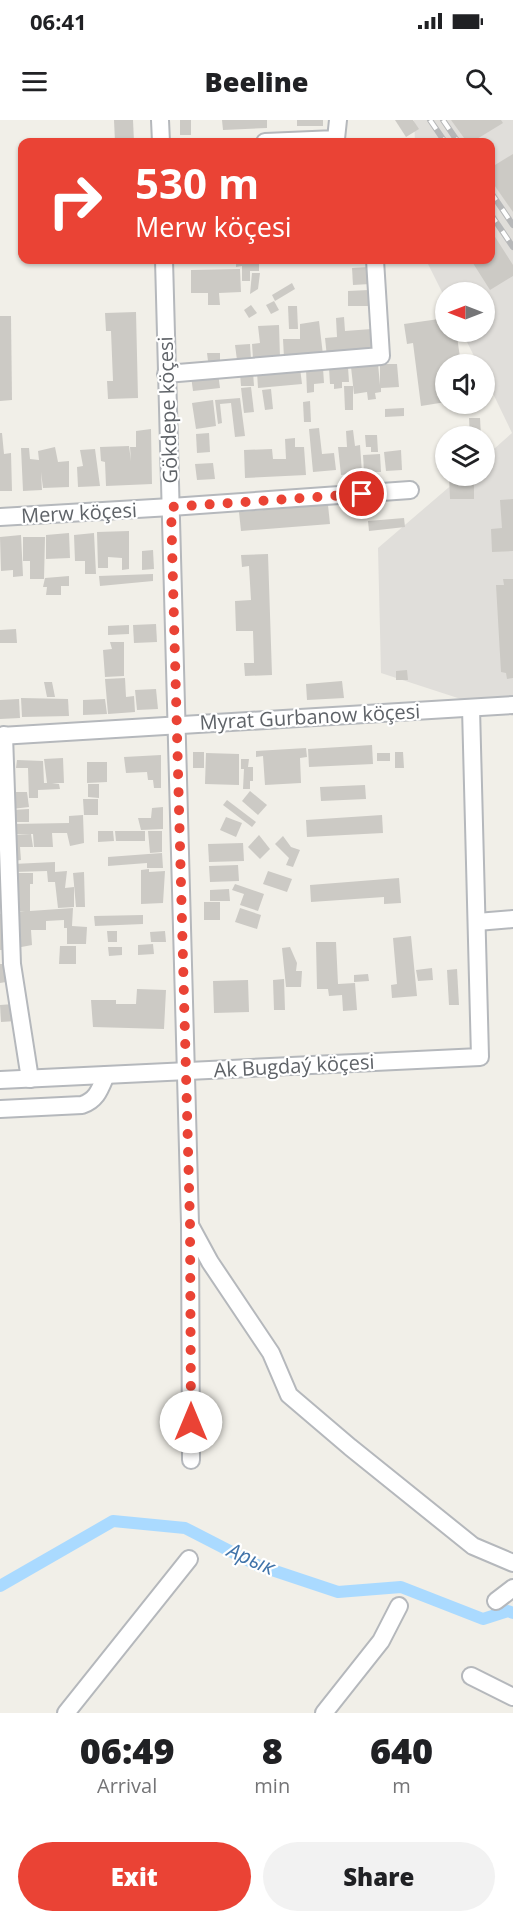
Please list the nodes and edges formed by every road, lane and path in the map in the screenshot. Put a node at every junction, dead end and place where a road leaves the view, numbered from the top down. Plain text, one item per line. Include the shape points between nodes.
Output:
1 (160, 120) edge
2 (338, 120) edge
3 (161, 138) edge
4 (336, 138) edge
5 (164, 264) edge
6 (375, 264) edge
7 (166, 374) junction
8 (410, 490) dead end
9 (171, 507) junction
10 (0, 517) edge
11 (513, 705) edge
12 (471, 708) junction
13 (175, 725) junction
14 (2, 736) edge
15 (513, 919) edge
16 (477, 922) junction
17 (185, 1071) junction
18 (106, 1075) junction
19 (30, 1079) junction
20 (0, 1080) edge
21 (0, 1109) edge
22 (190, 1224) junction
23 (191, 1460) dead end
24 (189, 1560) dead end
25 (513, 1563) edge
26 (513, 1588) edge
27 (496, 1601) dead end
28 (399, 1606) dead end
29 (471, 1676) dead end
30 (513, 1697) edge
31 (66, 1713) edge
32 (324, 1713) edge

1 - 3 street
2 - 4 street
5 - 7 street, Gökdepe köçesi
6 - 7 street via 381,356
7 - 9 street, Gökdepe köçesi
8 - 9 street, Merw köçesi
9 - 10 street, Merw köçesi
9 - 13 street, Gökdepe köçesi
11 - 12 street, Myrat Gurbanow köçesi
12 - 13 street, Myrat Gurbanow köçesi
12 - 16 street
13 - 14 street, Myrat Gurbanow köçesi
13 - 17 street, Gökdepe köçesi
14 - 19 street via 12,964
15 - 16 street
16 - 17 street, Ak Bugdaý köçesi via 480,1057
17 - 18 street, Ak Bugdaý köçesi
17 - 22 street, Gökdepe köçesi
18 - 19 street, Ak Bugdaý köçesi
18 - 21 street via 97,1095 82,1105
19 - 20 street, Ak Bugdaý köçesi
22 - 23 street, Gökdepe köçesi
22 - 25 street via 210,1262 271,1353 289,1395 473,1546
24 - 31 street
26 - 27 street
28 - 32 street via 381,1641
29 - 30 street

